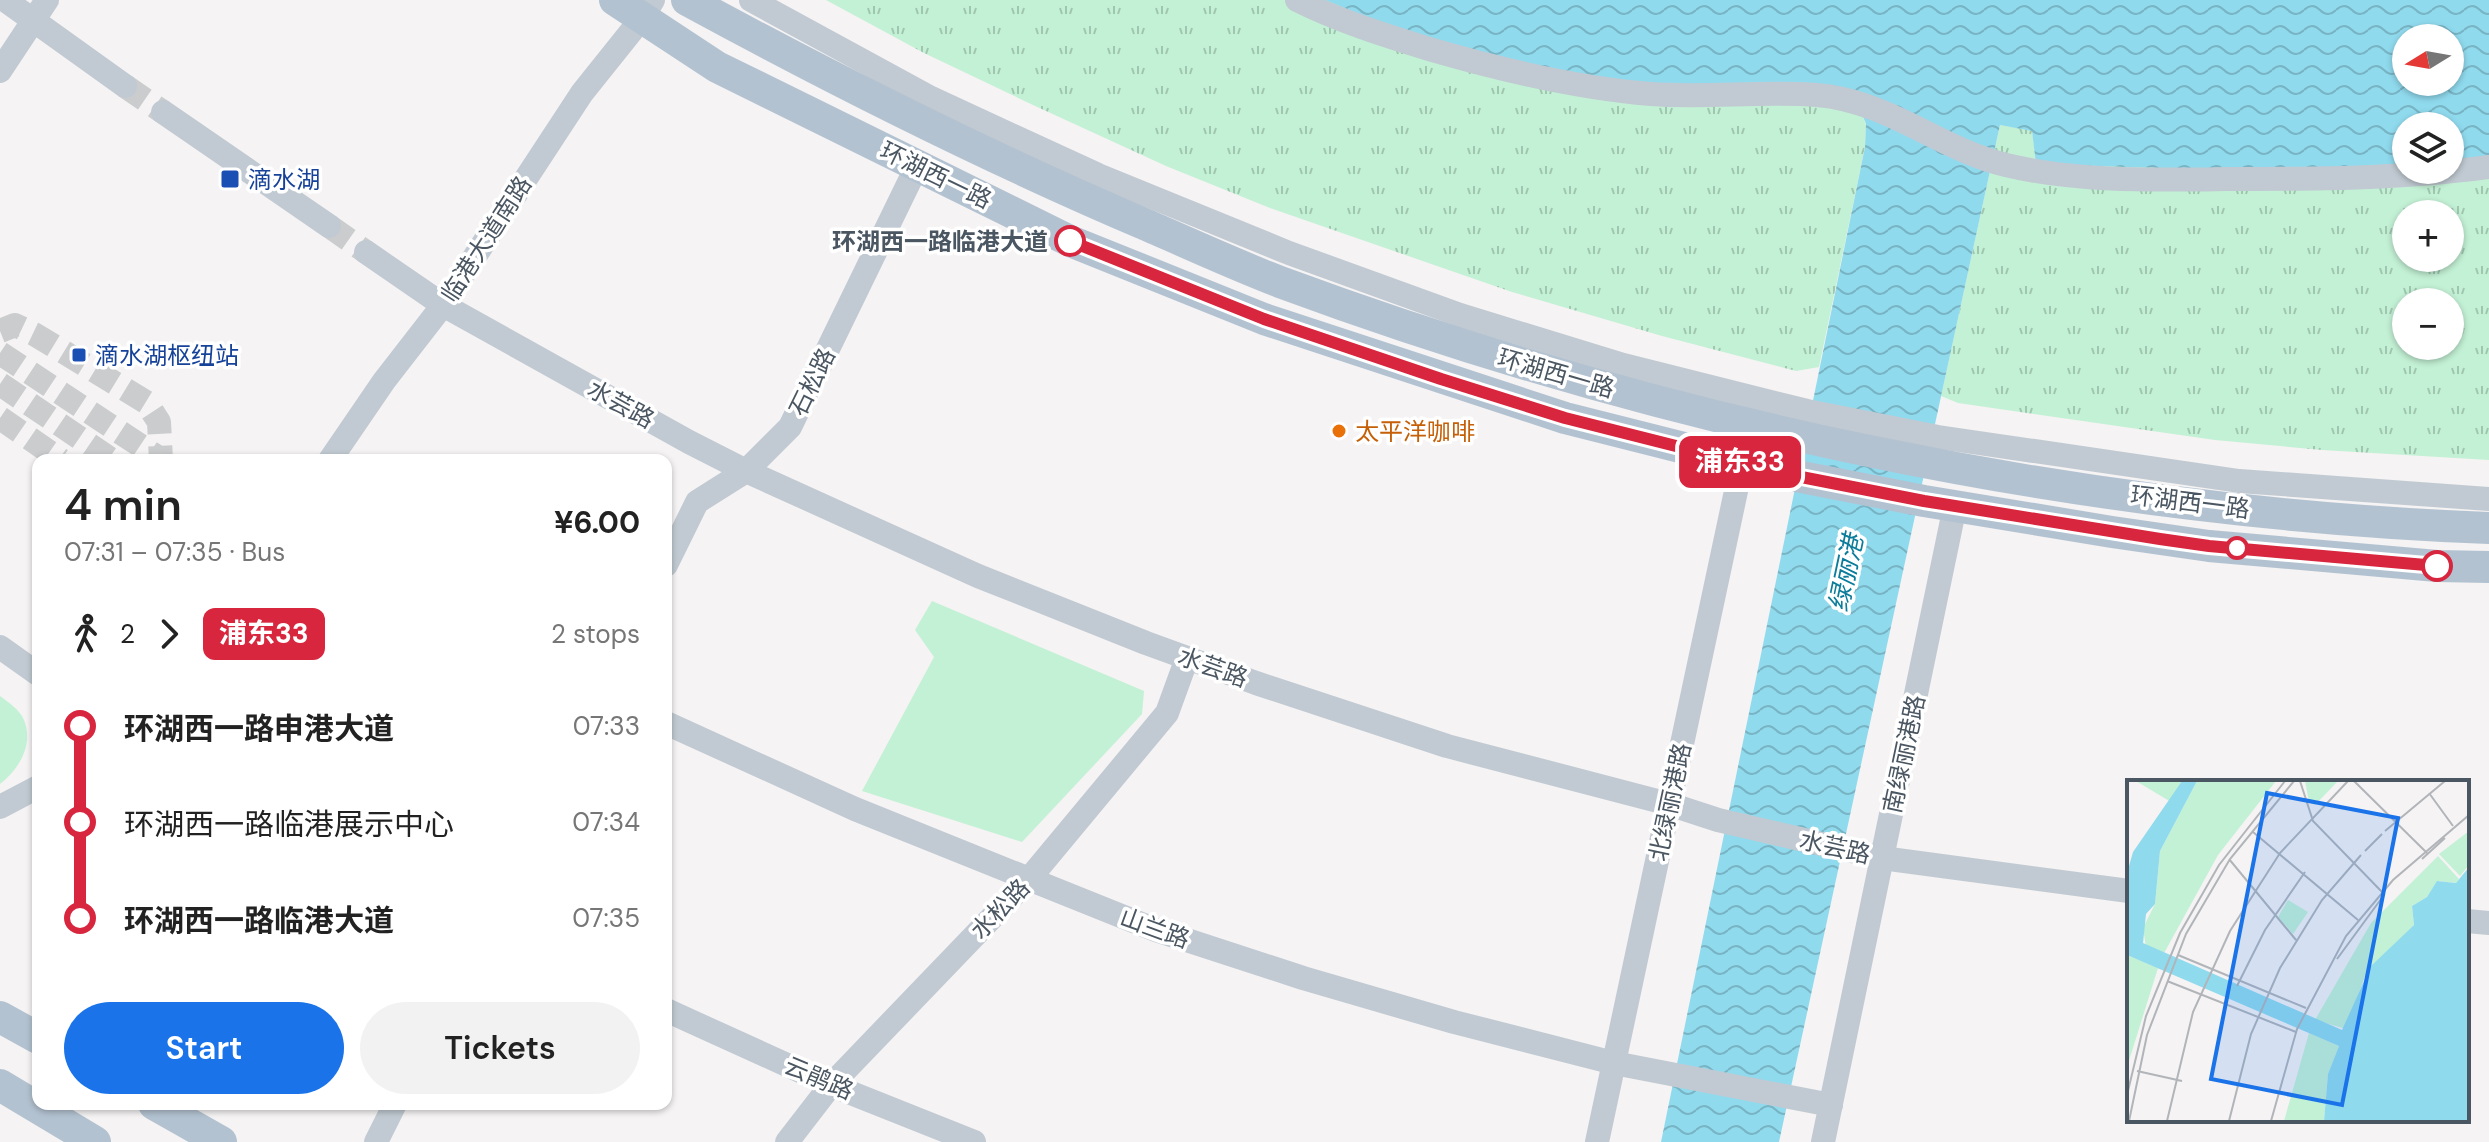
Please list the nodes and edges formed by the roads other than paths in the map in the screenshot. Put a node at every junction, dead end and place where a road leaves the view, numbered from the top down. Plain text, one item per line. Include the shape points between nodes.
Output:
1 (5, 0) edge
2 (47, 0) edge
3 (615, 0) edge
4 (687, 0) edge
5 (751, 0) edge
6 (1297, 0) edge
7 (648, 9) edge
8 (33, 22) junction
9 (0, 71) edge
10 (125, 86) tunnel mouth
11 (163, 112) tunnel mouth
12 (917, 166) junction
13 (2489, 167) edge
14 (329, 226) tunnel mouth
15 (366, 252) tunnel mouth
16 (443, 305) junction
17 (1803, 423) junction
18 (1936, 450) junction
19 (334, 454) edge
20 (1742, 463) junction
21 (746, 471) junction
22 (2489, 499) edge
23 (1940, 504) junction
24 (2489, 528) edge
25 (672, 553) edge
26 (2489, 567) edge
27 (0, 647) edge
28 (1187, 658) junction
29 (32, 670) edge
30 (672, 726) edge
31 (32, 790) edge
32 (1669, 804) junction
33 (0, 807) edge
34 (1882, 858) junction
35 (1029, 879) junction
36 (2127, 891) edge
37 (2469, 921) edge
38 (2489, 923) edge
39 (672, 1013) edge
40 (0, 1017) edge
41 (32, 1035) edge
42 (1614, 1063) junction
43 (0, 1085) edge
44 (831, 1085) junction
45 (32, 1104) edge
46 (1831, 1105) junction
47 (42, 1110) edge
48 (165, 1110) edge
49 (392, 1110) edge
50 (95, 1142) edge
51 (221, 1142) edge
52 (376, 1142) edge
53 (787, 1142) edge
54 (974, 1142) edge
55 (1597, 1142) edge
56 (1823, 1142) edge

1 - 8 street
2 - 8 street
3 - 7 main road, 环湖西一路
4 - 17 main road, 环湖西一路 via 925,125 1276,280 1472,349 1616,391
5 - 17 street via 931,98 1098,175 1289,253 1489,324
6 - 13 street via 1393,38 1571,83 1651,94 1817,95 1867,104 2002,164 2051,174 2171,180 2375,178
7 - 12 main road, 环湖西一路 via 717,67
7 - 16 street, 临港大道南路 via 582,93
8 - 9 street
8 - 10 street
11 - 14 street
12 - 20 main road, 环湖西一路 via 1070,241 1264,319 1565,418
12 - 21 street, 石松路 via 790,427
15 - 16 street, 水芸路
16 - 19 street, 临港大道南路
16 - 21 street, 水芸路
17 - 18 main road, 环湖西一路
18 - 22 street via 2239,481
18 - 24 main road, 环湖西一路 via 2100,490 2259,511
20 - 23 main road, 环湖西一路
20 - 32 street, 北绿丽港路
21 - 25 street, 石松路 via 697,502
21 - 28 street, 水芸路 via 978,576
23 - 26 main road, 环湖西一路 via 2209,546
23 - 34 street, 南绿丽港路
27 - 29 street
28 - 32 street, 水芸路 via 1447,746
28 - 35 street, 水松路 via 1167,713
30 - 35 street, 山兰路 via 855,809
31 - 33 street
32 - 34 street, 水芸路
32 - 42 street, 北绿丽港路
34 - 36 street, 水芸路
34 - 46 street, 南绿丽港路
35 - 42 street, 山兰路 via 1156,930 1303,978
35 - 44 street, 水松路
37 - 38 street
39 - 44 street, 云鹃路
40 - 41 main road
42 - 46 street, 山兰路
42 - 55 street, 北绿丽港路
43 - 45 main road
44 - 53 street, 水松路
44 - 54 street, 云鹃路
46 - 56 street, 南绿丽港路
47 - 50 main road
48 - 51 main road
49 - 52 street

